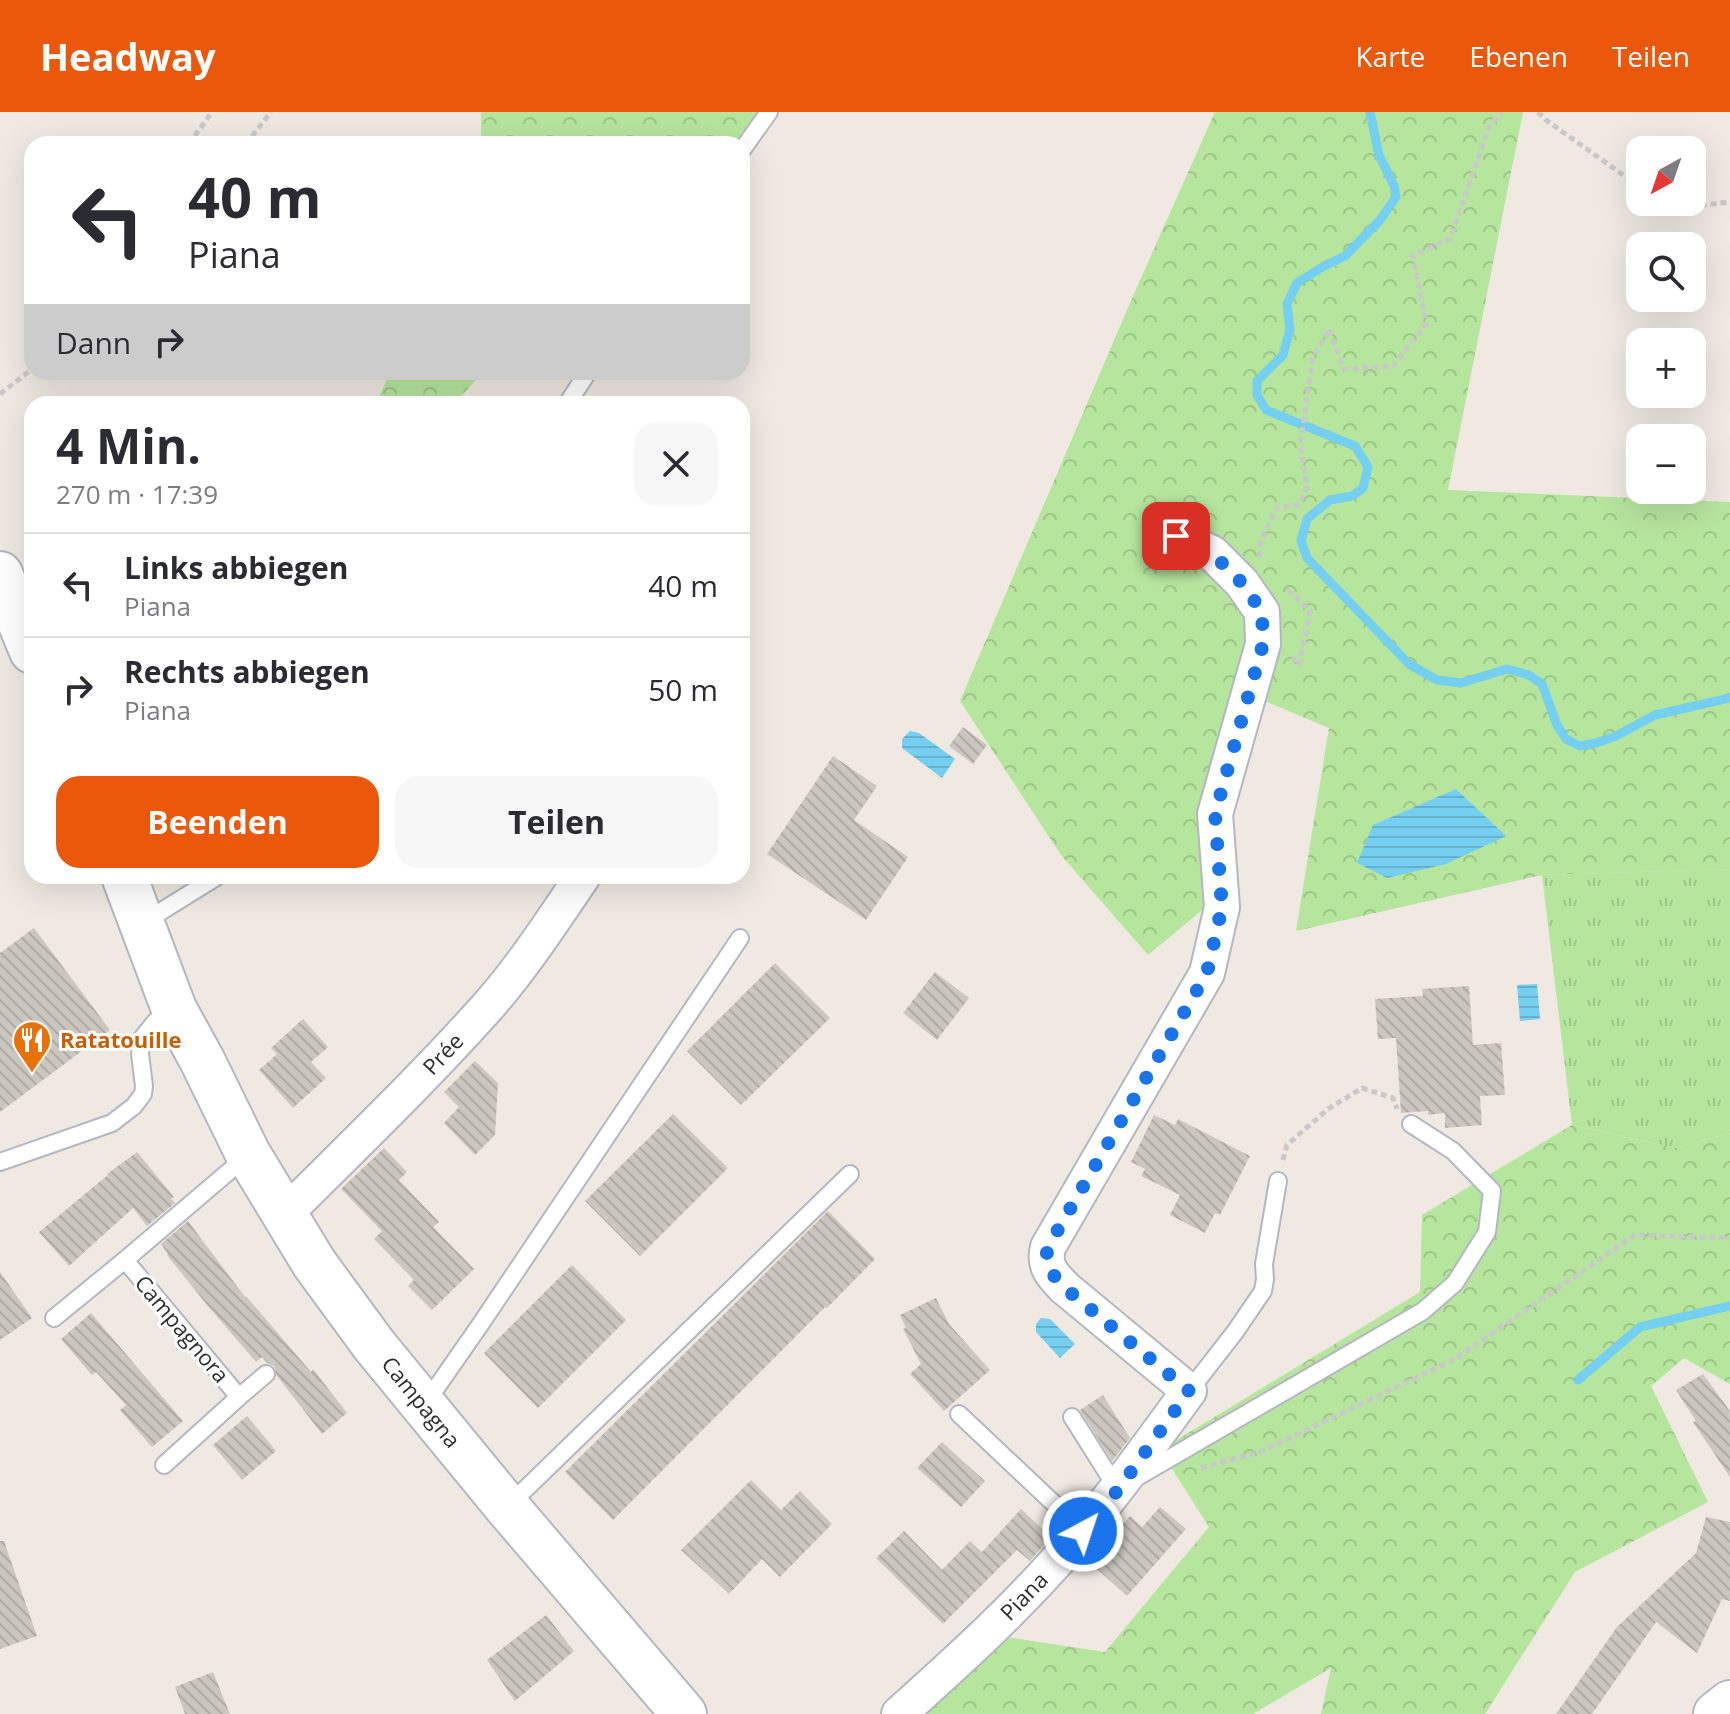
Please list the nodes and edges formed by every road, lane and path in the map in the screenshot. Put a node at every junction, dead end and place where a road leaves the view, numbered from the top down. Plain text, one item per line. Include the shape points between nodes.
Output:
1 (212, 112) edge
2 (271, 112) edge
3 (769, 112) edge
4 (1502, 112) edge
5 (1538, 112) edge
6 (195, 136) edge
7 (252, 136) edge
8 (750, 139) edge
9 (1626, 177) edge
10 (1730, 202) edge
11 (1706, 205) edge
12 (24, 375) edge
13 (0, 394) edge
14 (1176, 536) dead end
15 (1260, 543) dead end
16 (0, 574) edge
17 (1310, 611) dead end
18 (24, 632) edge
19 (1288, 655) dead end
20 (127, 884) edge
21 (205, 884) edge
22 (578, 884) edge
23 (143, 922) junction
24 (740, 938) dead end
25 (174, 1009) junction
26 (1411, 1124) joint
27 (248, 1154) junction
28 (0, 1162) edge
29 (850, 1174) dead end
30 (1278, 1181) joint
31 (284, 1215) junction
32 (1730, 1238) edge
33 (125, 1260) junction
34 (54, 1318) dead end
35 (266, 1374) dead end
36 (1189, 1391) junction
37 (239, 1397) junction
38 (424, 1405) junction
39 (959, 1414) dead end
40 (1072, 1417) dead end
41 (164, 1465) dead end
42 (1189, 1471) dead end
43 (1118, 1490) junction
44 (507, 1507) junction
45 (1083, 1531) junction
46 (1730, 1703) edge
47 (684, 1714) edge
48 (899, 1714) edge
49 (1716, 1714) edge

1 - 6 path
2 - 7 path
3 - 8 lane
4 - 15 path via 1489,127 1450,239 1413,255 1426,324 1393,366 1344,369 1329,329 1313,358 1300,445 1307,487 1299,505 1276,508
5 - 9 path
10 - 11 path
12 - 13 path
14 - 36 street via 1212,553 1262,612 1263,644 1215,814 1222,907 1207,973 1046,1254 1048,1268 1065,1288
16 - 18 street
17 - 19 path via 1299,665
20 - 23 street, Campagna
21 - 23 lane
22 - 31 street, Prée via 491,1003
23 - 25 street, Campagna
24 - 38 lane
25 - 27 street, Campagna
25 - 28 lane via 142,1038 144,1086 134,1106 112,1123
26 - 30 path via 1398,1113 1393,1098 1362,1088 1287,1145
26 - 43 lane via 1453,1151 1492,1191 1487,1232 1455,1283 1423,1311
27 - 31 street, Campagna
27 - 33 lane, Campagnora
29 - 44 lane
30 - 36 lane via 1263,1291
31 - 38 street, Campagna via 343,1304
32 - 42 path via 1635,1235 1453,1360 1260,1452
33 - 34 lane, Campagnora
33 - 37 lane, Campagnora
35 - 37 lane, Campagnora
36 - 43 street, Piana
37 - 41 lane, Campagnora
38 - 44 street, Campagna
39 - 45 lane
40 - 43 lane
43 - 45 street, Piana
44 - 47 street, Campagna
45 - 48 street, Piana via 987,1634
46 - 49 street

